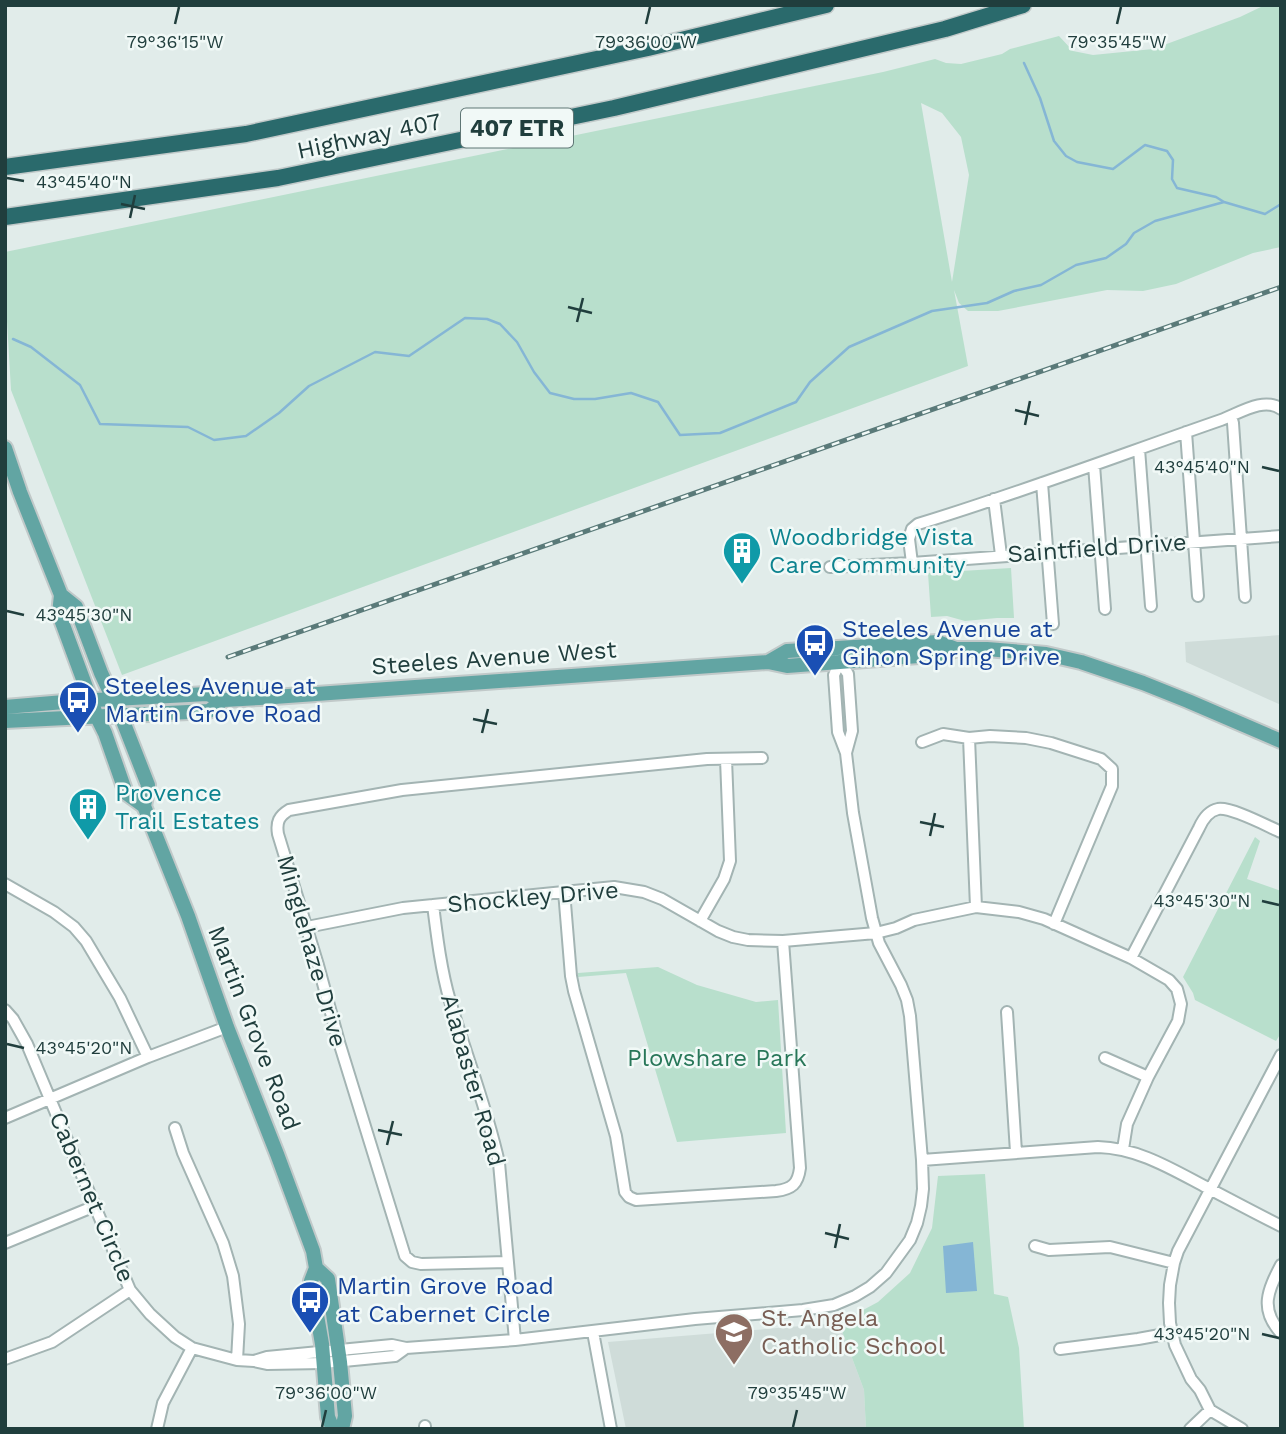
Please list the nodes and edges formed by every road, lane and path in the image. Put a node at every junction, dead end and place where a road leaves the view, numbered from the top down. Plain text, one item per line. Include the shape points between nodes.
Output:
1 (827, 5) edge
2 (1023, 5) edge
3 (5, 167) edge
4 (5, 217) edge
5 (1281, 409) edge
6 (1231, 416) junction
7 (1186, 432) junction
8 (5, 447) edge
9 (1139, 449) junction
10 (1094, 465) junction
11 (1042, 483) junction
12 (995, 499) junction
13 (1281, 536) edge
14 (1241, 538) junction
15 (1194, 541) junction
16 (1146, 545) junction
17 (1100, 548) junction
18 (1048, 552) junction
19 (1001, 555) junction
20 (912, 563) junction
21 (830, 566) dead end
22 (61, 595) junction
23 (1198, 596) dead end
24 (1245, 597) dead end
25 (1151, 606) dead end
26 (1105, 608) dead end
27 (1053, 624) dead end
28 (839, 655) junction
29 (114, 699) junction
30 (92, 700) junction
31 (223, 700) junction
32 (5, 707) edge
33 (121, 716) junction
34 (97, 717) junction
35 (5, 721) edge
36 (969, 738) junction
37 (1281, 741) edge
38 (922, 742) dead end
39 (762, 758) dead end
40 (726, 759) junction
41 (144, 806) junction
42 (1281, 832) edge
43 (5, 884) edge
44 (564, 891) junction
45 (433, 905) junction
46 (976, 907) junction
47 (700, 921) junction
48 (1054, 924) junction
49 (307, 927) junction
50 (876, 933) junction
51 (783, 941) junction
52 (1131, 958) junction
53 (5, 1010) edge
54 (1007, 1012) dead end
55 (227, 1027) junction
56 (1281, 1055) edge
57 (148, 1057) junction
58 (1105, 1058) dead end
59 (1276, 1074) edge
60 (1148, 1077) junction
61 (50, 1098) junction
62 (5, 1118) edge
63 (175, 1128) dead end
64 (1123, 1149) junction
65 (1016, 1152) junction
66 (922, 1160) junction
67 (1210, 1189) junction
68 (95, 1206) junction
69 (1281, 1226) edge
70 (5, 1243) edge
71 (1035, 1246) dead end
72 (508, 1262) junction
73 (1174, 1263) junction
74 (1281, 1265) edge
75 (316, 1268) junction
76 (130, 1290) junction
77 (593, 1332) junction
78 (1171, 1333) junction
79 (1281, 1333) edge
80 (515, 1339) junction
81 (192, 1348) junction
82 (1060, 1349) dead end
83 (339, 1356) junction
84 (323, 1357) junction
85 (5, 1359) edge
86 (237, 1360) junction
87 (1210, 1410) junction
88 (157, 1429) edge
89 (333, 1429) edge
90 (342, 1429) edge
91 (611, 1429) edge
92 (1189, 1429) edge
93 (1242, 1429) edge

1 - 3 highway, Highway 407 / 407 ETR via 246,134
2 - 4 highway, Highway 407 / 407 ETR via 944,29 614,108 278,178
5 - 6 street via 1267,404
6 - 7 street
6 - 14 street
7 - 9 street
7 - 15 street
8 - 22 main road, Martin Grove Road
9 - 10 street
9 - 16 street
10 - 11 street
10 - 17 street
11 - 12 street
11 - 18 street
12 - 19 street
12 - 20 street via 918,524 909,539
13 - 14 street, Saintfield Drive
14 - 15 street, Saintfield Drive
14 - 24 street
15 - 16 street, Saintfield Drive
15 - 23 street
16 - 17 street, Saintfield Drive
16 - 25 street
17 - 18 street, Saintfield Drive
17 - 26 street
18 - 19 street, Saintfield Drive
18 - 27 street
19 - 20 street, Saintfield Drive
20 - 21 street, Saintfield Drive
22 - 29 main road, Martin Grove Road via 76,607
22 - 30 main road, Martin Grove Road via 60,614
28 - 31 main road, Steeles Avenue West via 787,666 768,662
28 - 37 main road, Steeles Avenue West via 945,654 956,649 1046,654 1143,683
28 - 50 street, Cabernet Circle via 848,674 852,731 846,753 853,813
29 - 30 main road, Steeles Avenue West
29 - 31 main road, Steeles Avenue West via 207,694
29 - 33 main road, Martin Grove Road
30 - 32 main road, Steeles Avenue West
30 - 34 main road, Martin Grove Road
31 - 33 main road, Steeles Avenue West via 209,711
33 - 34 main road, Steeles Avenue West
33 - 41 main road, Martin Grove Road via 148,785
34 - 35 main road, Steeles Avenue West
34 - 41 main road, Martin Grove Road via 126,793
36 - 38 street via 943,734
36 - 46 street
36 - 48 street via 1051,743 1101,759 1112,769 1112,786
39 - 40 street, Minglehaze Drive
40 - 47 street via 730,861
40 - 49 street, Minglehaze Drive via 402,790 289,810 278,820 278,834
41 - 55 main road, Martin Grove Road
42 - 52 street via 1227,810 1209,813
43 - 57 street via 74,927 120,998
44 - 45 street, Shockley Drive
44 - 47 street, Shockley Drive via 626,888 662,899
44 - 51 street via 574,991 616,1136 625,1192 636,1200 776,1191 796,1184 800,1168
45 - 49 street, Shockley Drive
45 - 72 street, Alabaster Road via 449,998 499,1163
46 - 48 street, Shockley Drive via 1019,912
46 - 50 street, Shockley Drive
47 - 51 street, Shockley Drive via 733,937
48 - 52 street, Shockley Drive
49 - 72 street, Minglehaze Drive via 405,1256 421,1264
50 - 51 street, Shockley Drive
50 - 66 street, Cabernet Circle via 907,1000
52 - 60 street, Shockley Drive via 1169,980 1181,1004 1178,1021
53 - 61 street, Cabernet Circle via 27,1044
54 - 65 street
55 - 57 street
55 - 75 main road, Martin Grove Road via 278,1154
56 - 59 street
57 - 61 street
58 - 60 street
59 - 67 street
60 - 64 street via 1127,1124
61 - 62 street
61 - 68 street, Cabernet Circle
63 - 86 street via 233,1276 239,1324
64 - 65 street
64 - 67 street
65 - 66 street
66 - 77 street, Cabernet Circle via 921,1206 910,1240 886,1273 855,1296 803,1310
67 - 69 street
67 - 73 street
68 - 70 street
68 - 76 street, Cabernet Circle
71 - 73 street via 1049,1250 1110,1247
72 - 80 street, Alabaster Road
73 - 78 street
74 - 79 street via 1267,1304
75 - 83 main road, Martin Grove Road via 328,1279
75 - 84 main road, Martin Grove Road via 311,1281
76 - 81 street, Cabernet Circle via 167,1330
76 - 85 street via 52,1342
77 - 80 street, Cabernet Circle
77 - 91 street
78 - 82 street
78 - 87 street via 1180,1359
80 - 83 street, Cabernet Circle via 406,1348 395,1356
81 - 86 street, Cabernet Circle
81 - 88 street via 163,1403
83 - 84 street, Cabernet Circle
83 - 90 main road, Martin Grove Road via 345,1416
84 - 86 street, Cabernet Circle
84 - 89 main road, Martin Grove Road
87 - 92 street
87 - 93 street

